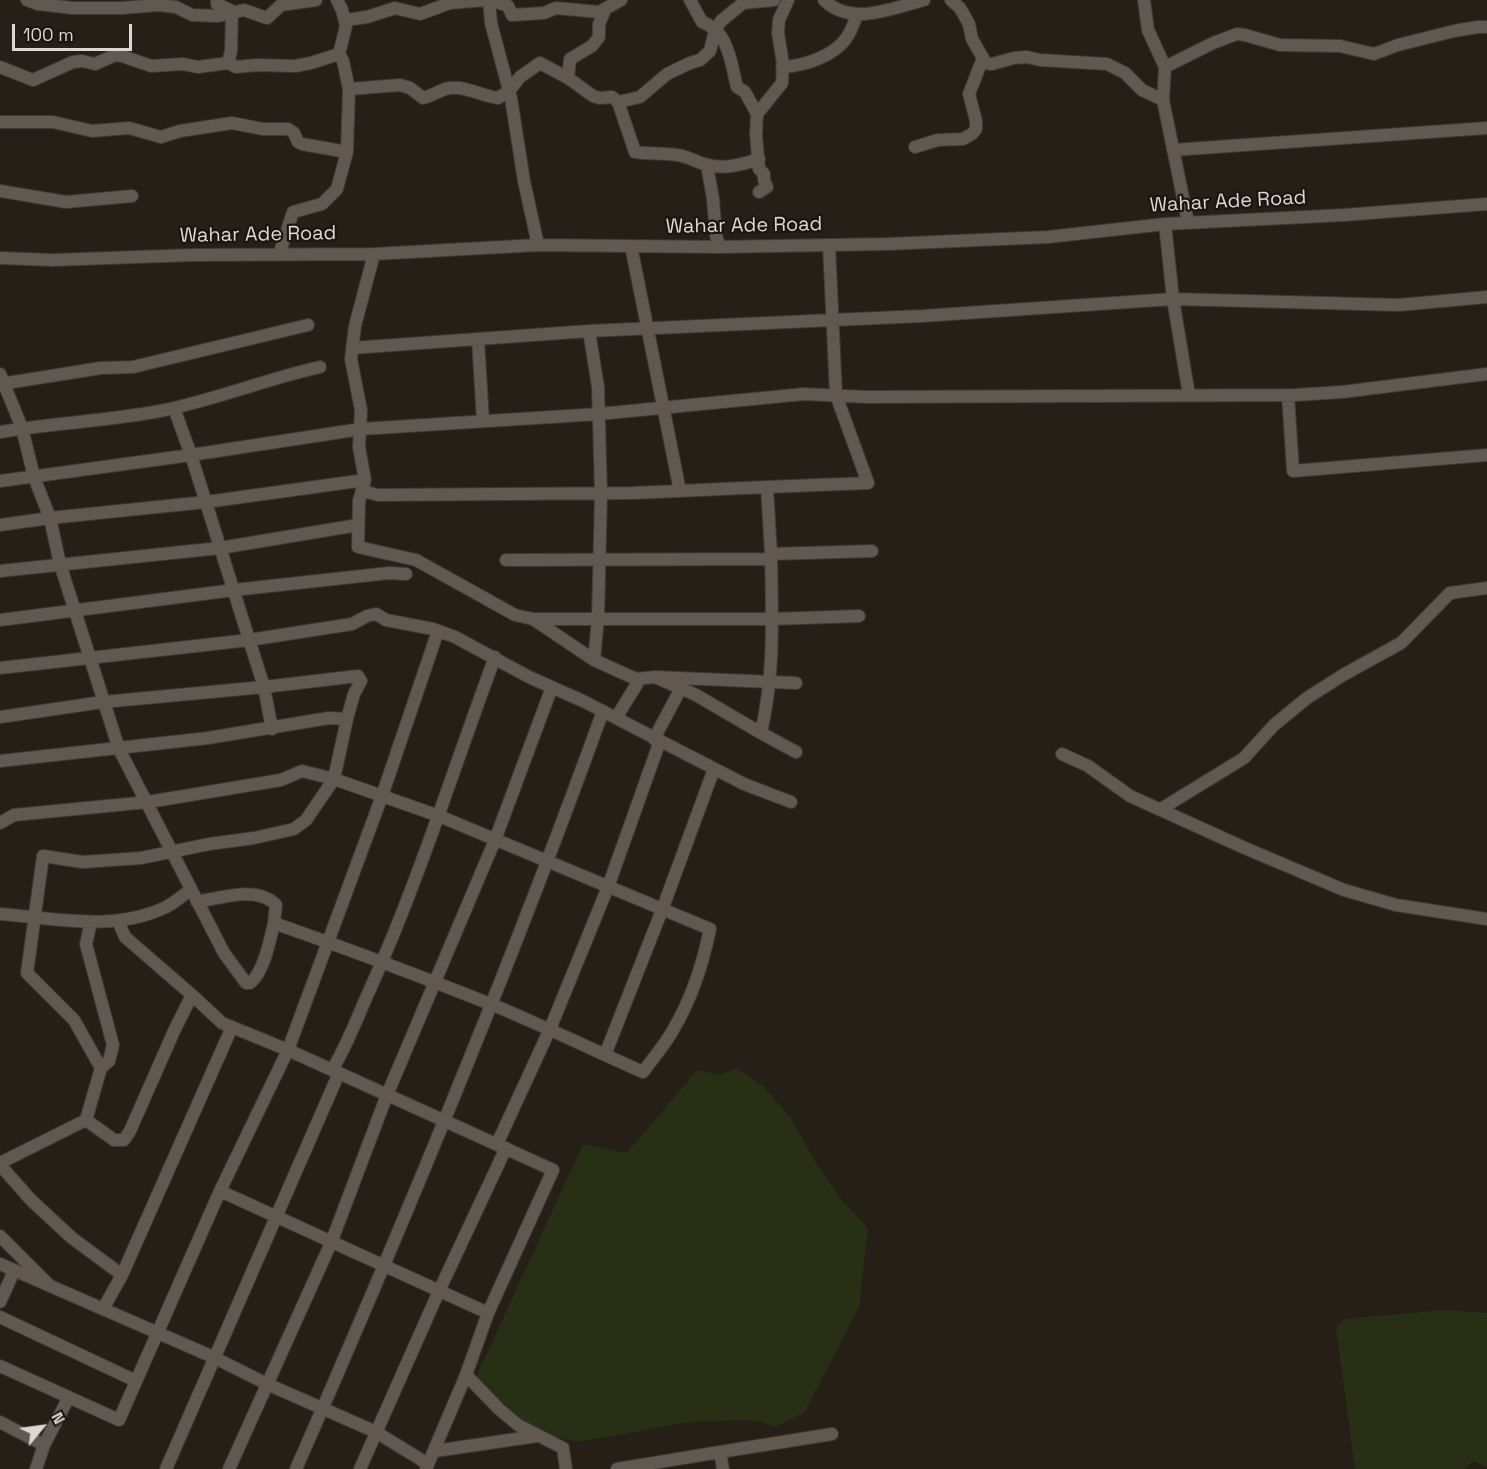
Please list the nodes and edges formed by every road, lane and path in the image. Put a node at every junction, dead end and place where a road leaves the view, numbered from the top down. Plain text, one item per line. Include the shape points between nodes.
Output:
1 (27, 0) edge
2 (217, 0) edge
3 (316, 0) edge
4 (337, 0) edge
5 (488, 0) edge
6 (621, 0) edge
7 (690, 0) edge
8 (774, 0) edge
9 (788, 0) edge
10 (824, 0) edge
11 (924, 0) edge
12 (1144, 0) edge
13 (450, 1) edge
14 (956, 1) edge
15 (605, 10) junction
16 (232, 11) junction
17 (857, 15) junction
18 (345, 20) junction
19 (1487, 27) edge
20 (715, 30) junction
21 (339, 54) junction
22 (983, 58) junction
23 (228, 63) junction
24 (0, 67) edge
25 (782, 67) junction
26 (1165, 68) junction
27 (568, 78) junction
28 (349, 89) junction
29 (509, 91) junction
30 (1163, 100) junction
31 (618, 102) junction
32 (757, 114) junction
33 (0, 122) edge
34 (1487, 128) edge
35 (915, 147) dead end
36 (1173, 150) junction
37 (347, 152) junction
38 (759, 159) junction
39 (707, 165) junction
40 (0, 191) edge
41 (759, 192) dead end
42 (132, 196) dead end
43 (1487, 204) edge
44 (1188, 222) junction
45 (1165, 224) junction
46 (829, 245) junction
47 (538, 246) junction
48 (631, 246) junction
49 (719, 247) junction
50 (374, 254) junction
51 (279, 255) junction
52 (0, 258) edge
53 (1487, 297) edge
54 (1173, 299) junction
55 (831, 320) junction
56 (308, 325) dead end
57 (647, 328) junction
58 (589, 331) junction
59 (478, 339) junction
60 (352, 348) junction
61 (320, 367) dead end
62 (1487, 374) edge
63 (2, 380) edge
64 (836, 395) junction
65 (1189, 395) junction
66 (1288, 395) junction
67 (663, 407) junction
68 (174, 408) junction
69 (599, 414) junction
70 (483, 421) junction
71 (22, 428) junction
72 (361, 429) junction
73 (0, 432) edge
74 (191, 455) junction
75 (1487, 455) edge
76 (34, 477) junction
77 (0, 481) edge
78 (363, 486) junction
79 (767, 487) junction
80 (680, 490) junction
81 (601, 493) junction
82 (206, 502) junction
83 (50, 518) junction
84 (0, 525) edge
85 (358, 525) junction
86 (220, 548) junction
87 (872, 551) dead end
88 (771, 556) junction
89 (506, 560) dead end
90 (599, 560) junction
91 (60, 564) junction
92 (0, 571) edge
93 (406, 574) dead end
94 (1487, 588) edge
95 (234, 590) junction
96 (75, 610) junction
97 (859, 616) dead end
98 (598, 619) junction
99 (772, 619) junction
100 (0, 620) edge
101 (533, 620) junction
102 (438, 631) junction
103 (249, 640) junction
104 (495, 657) junction
105 (89, 658) junction
106 (594, 660) junction
107 (0, 668) edge
108 (655, 677) junction
109 (636, 679) junction
110 (770, 682) junction
111 (796, 682) dead end
112 (264, 687) junction
113 (552, 687) junction
114 (681, 688) junction
115 (103, 702) junction
116 (603, 711) junction
117 (0, 717) edge
118 (616, 718) junction
119 (347, 719) junction
120 (272, 729) junction
121 (761, 733) junction
122 (657, 740) junction
123 (119, 749) junction
124 (796, 752) dead end
125 (1062, 754) dead end
126 (0, 761) edge
127 (714, 769) junction
128 (334, 779) junction
129 (382, 796) junction
130 (148, 802) junction
131 (791, 802) dead end
132 (1161, 809) junction
133 (439, 816) junction
134 (0, 823) edge
135 (495, 840) junction
136 (171, 853) junction
137 (548, 862) junction
138 (608, 886) junction
139 (194, 896) junction
140 (662, 910) junction
141 (0, 914) edge
142 (34, 917) junction
143 (1487, 919) edge
144 (118, 921) junction
145 (91, 922) junction
146 (274, 923) junction
147 (328, 943) junction
148 (382, 961) junction
149 (433, 984) junction
150 (192, 994) junction
151 (492, 1005) junction
152 (232, 1027) junction
153 (550, 1029) junction
154 (288, 1050) junction
155 (605, 1055) junction
156 (101, 1068) junction
157 (336, 1072) junction
158 (387, 1095) junction
159 (86, 1120) junction
160 (444, 1120) junction
161 (501, 1146) junction
162 (0, 1164) edge
163 (220, 1191) junction
164 (276, 1216) junction
165 (0, 1236) edge
166 (331, 1243) junction
167 (0, 1264) edge
168 (385, 1266) junction
169 (14, 1271) junction
170 (122, 1275) junction
171 (50, 1287) junction
172 (439, 1291) junction
173 (0, 1302) edge
174 (103, 1309) junction
175 (489, 1313) junction
176 (0, 1317) edge
177 (158, 1333) junction
178 (213, 1357) junction
179 (0, 1366) edge
180 (466, 1375) junction
181 (136, 1381) junction
182 (267, 1384) junction
183 (69, 1397) junction
184 (323, 1408) junction
185 (0, 1422) edge
186 (376, 1432) junction
187 (832, 1434) dead end
188 (537, 1436) junction
189 (44, 1445) junction
190 (435, 1451) junction
191 (720, 1452) junction
192 (427, 1466) edge
193 (36, 1469) edge
194 (166, 1469) edge
195 (229, 1469) edge
196 (296, 1469) edge
197 (360, 1469) edge
198 (566, 1469) edge
199 (617, 1469) edge
200 (723, 1469) edge

1 - 16 street via 73,8 158,5 176,7 192,15 218,16
2 - 16 street
3 - 16 street via 280,5 267,18 248,10
4 - 18 street
5 - 13 street
5 - 15 street via 508,6 512,15 544,13 556,8
5 - 29 street
6 - 15 street
7 - 20 street via 702,21
8 - 20 street via 743,3
9 - 25 street via 779,20
10 - 17 street via 841,13
11 - 17 street
12 - 26 street via 1148,30
13 - 18 street via 420,15 395,8
14 - 22 street
15 - 27 street via 599,38 570,59
16 - 23 street
17 - 25 street via 847,38 837,49 797,66
18 - 21 street
19 - 26 street via 1445,33 1374,54 1340,46 1280,45 1237,34
20 - 31 street via 710,51 700,60 667,74 640,97
20 - 32 street via 731,54 737,87 745,92
21 - 23 street via 296,66 236,67
21 - 28 street
22 - 30 street via 984,63 992,64 1028,57 1107,64
22 - 35 street via 969,94 976,129 963,139 938,140
23 - 24 street via 151,66 115,55 95,64 73,62 33,80
25 - 32 street via 782,83
26 - 30 street
27 - 29 street via 540,63 519,77
27 - 31 street via 593,96 612,97
28 - 29 street via 400,85 423,98 451,88 498,98
28 - 37 street
29 - 47 street
30 - 36 street
31 - 39 street via 635,152 690,157
32 - 38 street
33 - 37 street via 53,122 92,131 129,128 157,137 232,123 288,129 302,144
34 - 36 street
36 - 44 street
37 - 51 street via 337,189 322,204 293,212
38 - 39 street via 731,167
38 - 41 street via 767,188
39 - 49 street
40 - 42 street via 66,202
43 - 44 street, Wahar Ade Road
44 - 45 street, Wahar Ade Road
45 - 46 street, Wahar Ade Road via 1048,237
45 - 54 street
46 - 49 street, Wahar Ade Road
46 - 55 street
47 - 48 street, Wahar Ade Road
47 - 50 street, Wahar Ade Road
48 - 49 street, Wahar Ade Road
48 - 57 street
50 - 51 street, Wahar Ade Road
50 - 60 street via 358,309
51 - 52 street, Wahar Ade Road
53 - 54 street via 1399,305
54 - 55 street
54 - 65 street
55 - 57 street
55 - 64 street
56 - 63 street via 133,367
57 - 58 street
57 - 67 street
58 - 59 street
58 - 69 street
59 - 60 street
59 - 70 street
60 - 72 street
61 - 68 street
62 - 66 street
63 - 71 street
64 - 65 street
64 - 67 street via 804,394
64 - 79 street via 868,483
65 - 66 street
66 - 75 street via 1293,471
67 - 69 street
67 - 80 street
68 - 71 street
68 - 74 street
69 - 70 street
69 - 81 street
70 - 72 street
71 - 73 street
71 - 76 street
72 - 74 street
72 - 78 street
74 - 76 street
74 - 82 street
76 - 77 street
76 - 83 street
78 - 81 street via 378,495
78 - 82 street
78 - 85 street
79 - 80 street
79 - 88 street
80 - 81 street
81 - 90 street
82 - 83 street
82 - 86 street
83 - 84 street
83 - 91 street
85 - 86 street
85 - 101 street via 358,548 416,560 515,615
86 - 91 street
86 - 95 street
87 - 88 street
88 - 90 street
88 - 99 street
89 - 90 street
90 - 98 street
91 - 92 street
91 - 96 street
93 - 95 street
94 - 132 street via 1450,593 1401,644 1307,698 1274,725 1244,758
95 - 96 street
95 - 103 street
96 - 100 street
96 - 105 street
97 - 99 street
98 - 99 street
98 - 101 street
98 - 106 street
99 - 110 street
101 - 106 street
102 - 103 street via 376,615 352,624
102 - 104 street
102 - 129 street
103 - 105 street
103 - 112 street
104 - 113 street
104 - 133 street
105 - 107 street
105 - 115 street
106 - 109 street
108 - 109 street
108 - 110 street
108 - 114 street
109 - 118 street via 637,684
110 - 111 street
110 - 121 street
112 - 115 street
112 - 119 street via 358,676 361,681
112 - 120 street
113 - 116 street
113 - 135 street
114 - 121 street
114 - 122 street
115 - 117 street
115 - 123 street
116 - 118 street
116 - 137 street
118 - 122 street
119 - 120 street via 329,718
119 - 128 street
120 - 123 street
121 - 124 street
122 - 127 street
122 - 138 street
123 - 126 street
123 - 130 street
125 - 132 street
127 - 131 street
127 - 140 street
128 - 129 street
128 - 130 street via 302,771 281,780
128 - 136 street via 306,820 294,829
129 - 133 street
129 - 147 street
130 - 134 street via 15,814
130 - 136 street
132 - 143 street via 1344,890 1396,905
133 - 135 street
133 - 148 street
135 - 137 street
135 - 149 street
136 - 139 street
136 - 142 street via 83,862 43,856
137 - 138 street
137 - 151 street
138 - 140 street
138 - 153 street
139 - 144 street
139 - 146 street via 261,895 276,905
139 - 146 street via 224,953 246,983 255,979
140 - 155 street
140 - 155 street via 710,929 681,1016 643,1072
141 - 142 street
142 - 145 street
142 - 156 street via 27,972 74,1020
144 - 145 street
144 - 150 street via 125,937
145 - 156 street via 86,944 113,1045 109,1061
146 - 147 street
147 - 148 street
147 - 154 street
148 - 149 street
148 - 157 street
149 - 151 street
149 - 158 street
150 - 152 street via 213,1016
150 - 159 street via 123,1140 114,1140
151 - 153 street
151 - 160 street
152 - 154 street
152 - 170 street
153 - 155 street
153 - 161 street
154 - 157 street
154 - 163 street
156 - 159 street
157 - 158 street
157 - 164 street
158 - 160 street
158 - 166 street
159 - 162 street
160 - 161 street
160 - 168 street
161 - 172 street
161 - 175 street via 554,1170
162 - 170 street via 72,1238
163 - 164 street
163 - 177 street
164 - 166 street
164 - 178 street
165 - 171 street
166 - 168 street
166 - 182 street
167 - 169 street
168 - 172 street
168 - 184 street
169 - 171 street
169 - 173 street
170 - 174 street
171 - 174 street
172 - 175 street
172 - 186 street
174 - 177 street
175 - 180 street
176 - 181 street
177 - 178 street
177 - 181 street
178 - 182 street
178 - 194 street
179 - 183 street
180 - 188 street via 499,1409
180 - 190 street
181 - 183 street via 119,1420
182 - 184 street
182 - 195 street
183 - 189 street
184 - 186 street
184 - 196 street
185 - 189 street
186 - 192 street
186 - 197 street
187 - 191 street
188 - 190 street
188 - 198 street via 563,1448
189 - 193 street
190 - 192 street
191 - 199 street
191 - 200 street

